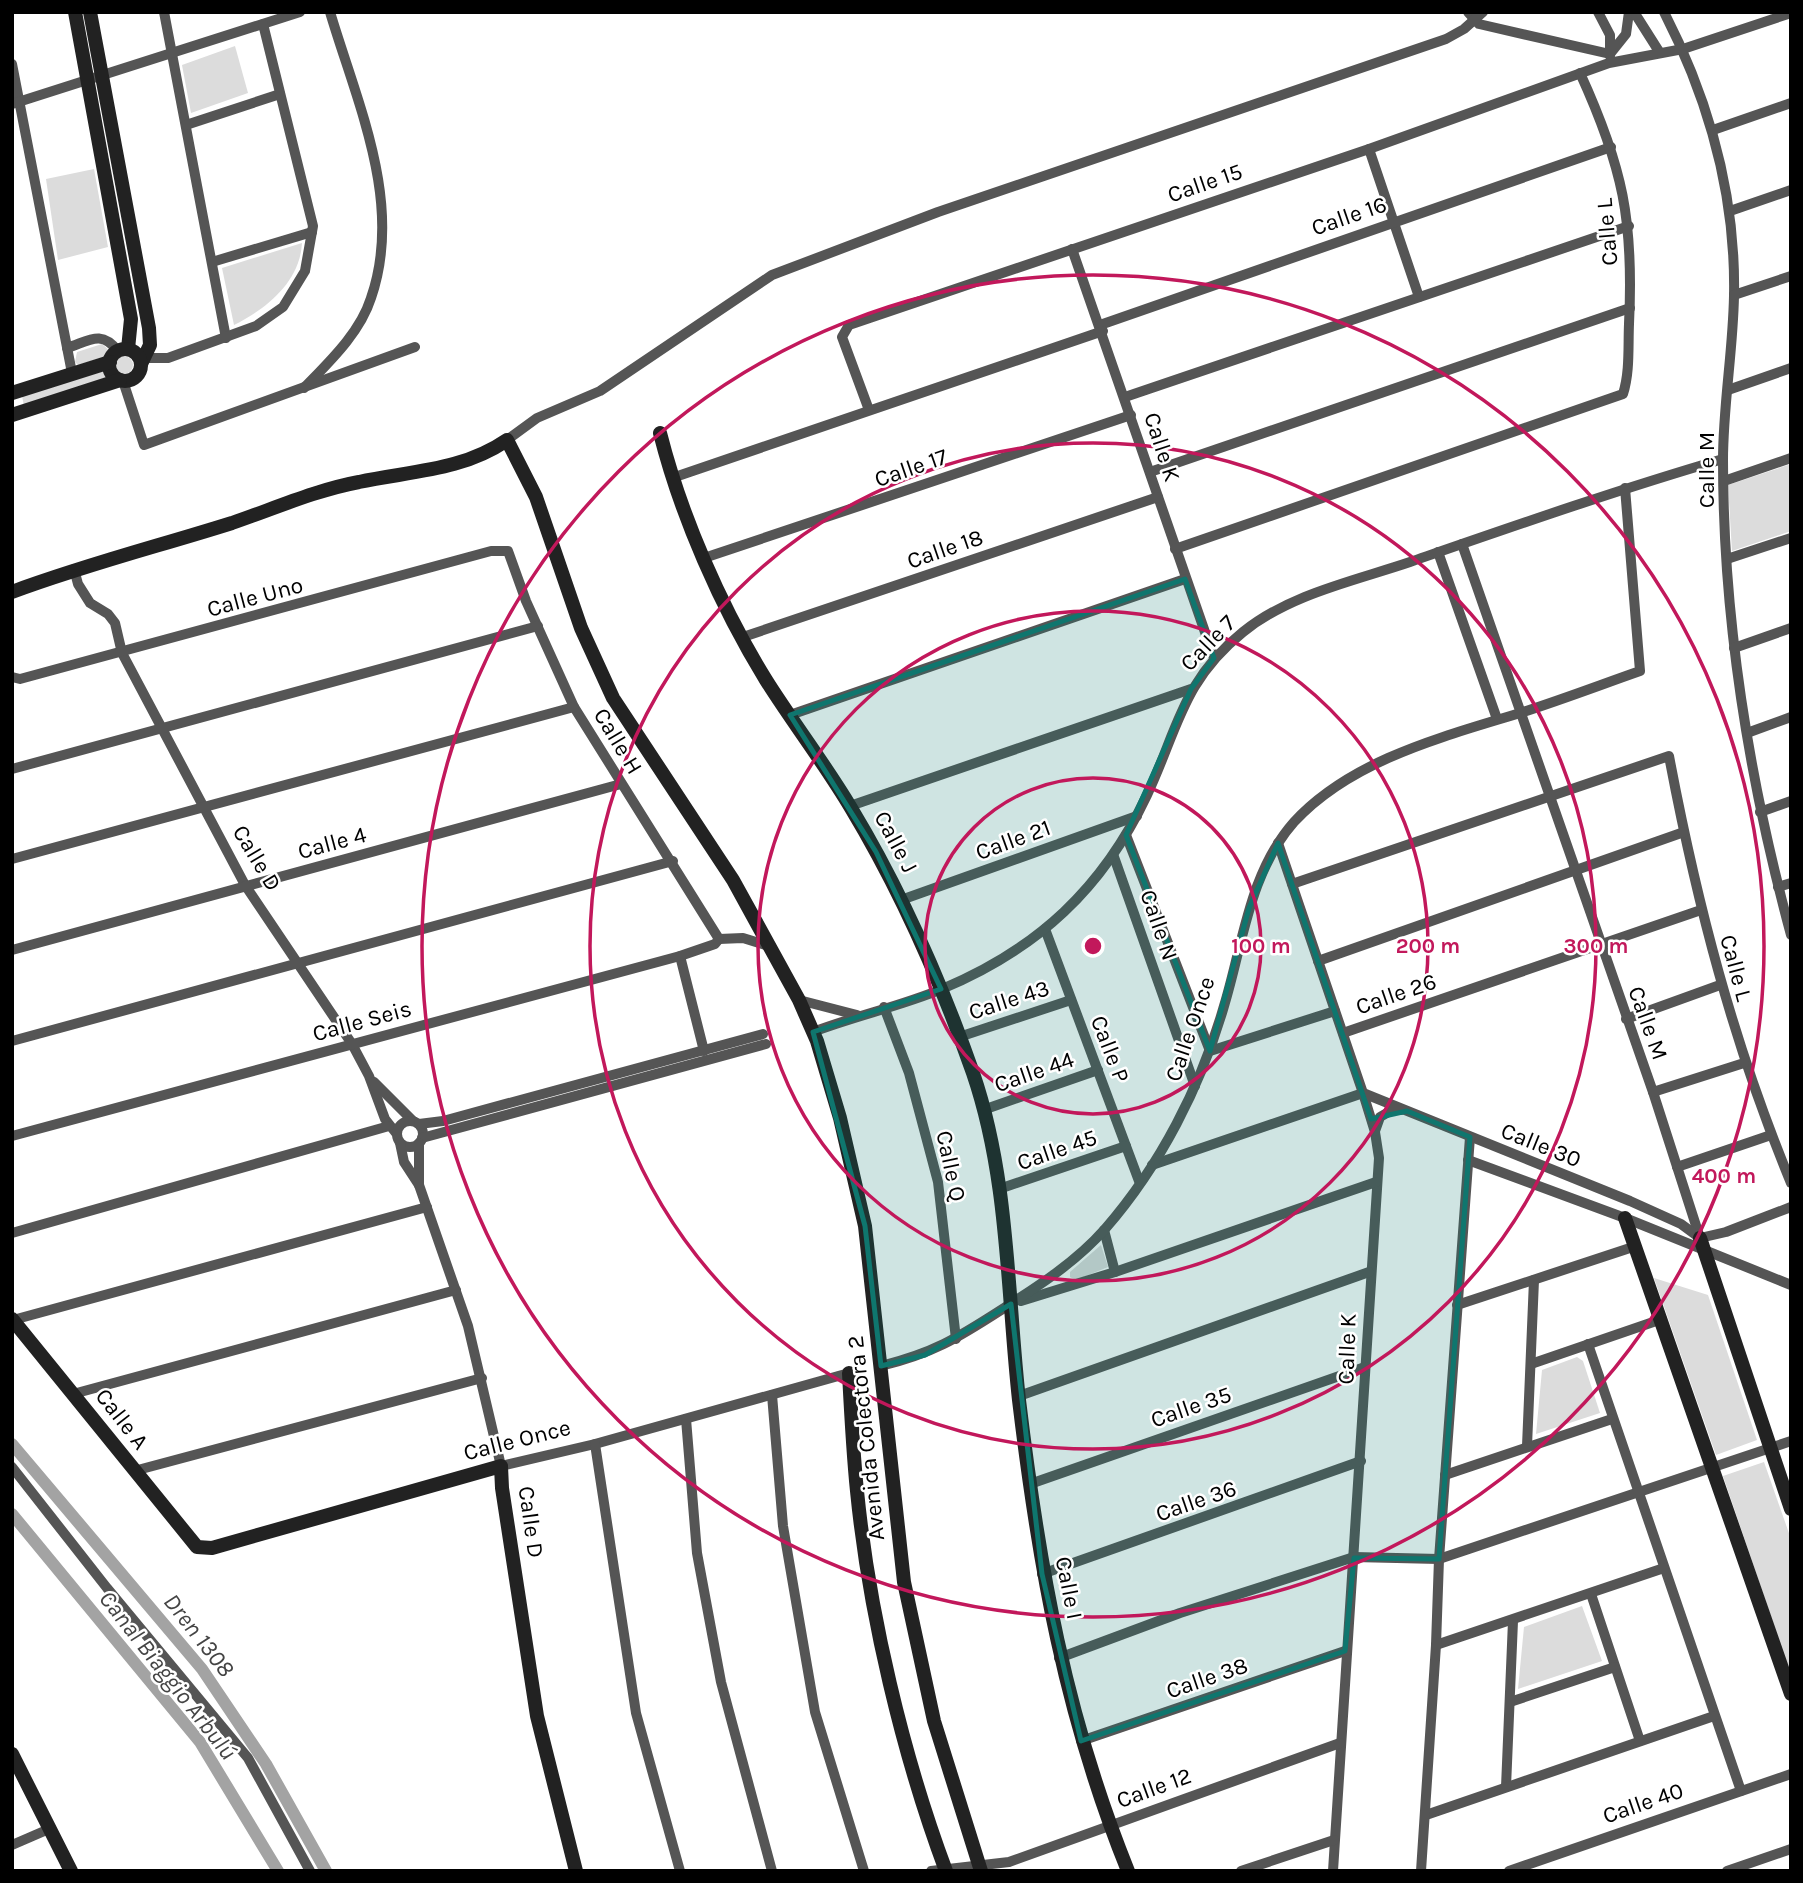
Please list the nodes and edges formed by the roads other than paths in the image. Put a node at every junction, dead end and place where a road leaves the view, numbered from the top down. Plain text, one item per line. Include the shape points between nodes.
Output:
1 (75, 12) edge
2 (90, 12) edge
3 (164, 12) edge
4 (300, 12) edge
5 (330, 12) edge
6 (1598, 12) edge
7 (1632, 12) edge
8 (1664, 12) edge
9 (1791, 13) edge
10 (1476, 15) edge
11 (263, 24) junction
12 (1683, 49) junction
13 (172, 52) junction
14 (1660, 53) junction
15 (1610, 59) junction
16 (12, 64) edge
17 (1580, 73) junction
18 (101, 74) junction
19 (88, 80) junction
20 (280, 94) junction
21 (16, 103) edge
22 (1791, 103) edge
23 (186, 125) junction
24 (1713, 130) junction
25 (1611, 147) junction
26 (1368, 149) junction
27 (1791, 190) edge
28 (1730, 211) junction
29 (1393, 221) junction
30 (1629, 226) junction
31 (312, 232) junction
32 (1072, 248) junction
33 (212, 262) junction
34 (1791, 276) edge
35 (1734, 295) junction
36 (1419, 298) junction
37 (1630, 308) junction
38 (1102, 328) junction
39 (226, 338) junction
40 (415, 347) dead end
41 (67, 348) junction
42 (119, 354) junction
43 (142, 361) junction
44 (1791, 368) edge
45 (72, 373) junction
46 (122, 380) junction
47 (304, 388) junction
48 (1728, 390) junction
49 (12, 393) edge
50 (1125, 397) junction
51 (869, 410) junction
52 (12, 415) edge
53 (1130, 415) junction
54 (660, 433) dead end
55 (507, 440) junction
56 (1723, 458) junction
57 (1791, 458) edge
58 (1150, 472) junction
59 (671, 478) junction
60 (1724, 481) junction
61 (1625, 488) junction
62 (1158, 497) junction
63 (1791, 538) edge
64 (1462, 544) junction
65 (1175, 549) junction
66 (508, 551) joint
67 (1438, 552) junction
68 (704, 558) junction
69 (1727, 559) junction
70 (74, 569) junction
71 (1185, 579) junction
72 (12, 592) edge
73 (538, 626) junction
74 (1791, 628) edge
75 (743, 637) junction
76 (1734, 648) junction
77 (122, 653) junction
78 (1214, 658) junction
79 (12, 677) edge
80 (1191, 688) junction
81 (574, 707) junction
82 (1520, 713) junction
83 (790, 715) junction
84 (1791, 717) edge
85 (1497, 719) junction
86 (160, 727) junction
87 (1747, 733) junction
88 (12, 769) edge
89 (621, 784) junction
90 (1549, 798) junction
91 (1791, 801) edge
92 (201, 805) junction
93 (850, 806) junction
94 (1760, 812) junction
95 (1137, 816) junction
96 (1684, 832) junction
97 (1126, 835) junction
98 (1278, 844) junction
99 (1114, 857) junction
100 (12, 859) edge
101 (673, 861) junction
102 (1574, 872) junction
103 (1791, 883) edge
104 (1292, 884) junction
105 (245, 885) junction
106 (1778, 887) junction
107 (901, 900) junction
108 (1701, 910) junction
109 (1045, 929) junction
110 (1791, 935) edge
111 (719, 939) junction
112 (1599, 945) junction
113 (771, 947) junction
114 (12, 950) edge
115 (680, 956) junction
116 (1318, 961) junction
117 (298, 962) junction
118 (1720, 985) junction
119 (941, 989) junction
120 (799, 1000) junction
121 (1071, 1000) junction
122 (884, 1007) junction
123 (1335, 1011) junction
124 (858, 1015) junction
125 (1626, 1019) junction
126 (813, 1032) junction
127 (1343, 1032) junction
128 (959, 1037) junction
129 (12, 1041) edge
130 (352, 1044) junction
131 (704, 1051) junction
132 (1210, 1051) junction
133 (1744, 1063) junction
134 (1098, 1070) junction
135 (369, 1076) junction
136 (1195, 1086) junction
137 (1653, 1092) junction
138 (1363, 1093) junction
139 (983, 1110) junction
140 (1407, 1111) junction
141 (416, 1123) junction
142 (1375, 1132) junction
143 (395, 1134) junction
144 (1771, 1135) junction
145 (12, 1136) edge
146 (1470, 1137) junction
147 (421, 1140) junction
148 (1126, 1146) junction
149 (1468, 1160) junction
150 (1151, 1165) junction
151 (1677, 1167) junction
152 (1139, 1181) junction
153 (1376, 1181) junction
154 (1791, 1183) edge
155 (419, 1185) junction
156 (999, 1189) junction
157 (1630, 1201) junction
158 (426, 1207) junction
159 (1791, 1207) edge
160 (1625, 1217) junction
161 (1104, 1230) junction
162 (12, 1233) edge
163 (1702, 1244) junction
164 (1636, 1246) junction
165 (1115, 1272) junction
166 (1369, 1272) junction
167 (1534, 1280) junction
168 (1791, 1285) edge
169 (456, 1290) junction
170 (1011, 1304) junction
171 (1457, 1305) junction
172 (1662, 1319) junction
173 (13, 1320) edge
174 (956, 1339) junction
175 (1588, 1345) junction
176 (1531, 1364) junction
177 (881, 1366) junction
178 (1365, 1367) junction
179 (849, 1373) joint
180 (482, 1378) junction
181 (73, 1394) junction
182 (772, 1395) junction
183 (1019, 1396) junction
184 (686, 1419) junction
185 (1612, 1419) junction
186 (1791, 1441) edge
187 (596, 1444) junction
188 (1527, 1446) junction
189 (1769, 1449) junction
190 (1361, 1461) junction
191 (501, 1466) junction
192 (12, 1467) edge
193 (1713, 1468) junction
194 (134, 1471) junction
195 (1445, 1475) junction
196 (1030, 1484) junction
197 (1638, 1494) junction
198 (1791, 1509) edge
199 (197, 1546) joint
200 (1354, 1558) junction
201 (1438, 1559) junction
202 (1664, 1568) junction
203 (1042, 1574) junction
204 (1591, 1594) junction
205 (1513, 1621) junction
206 (1436, 1645) junction
207 (1345, 1651) junction
208 (1059, 1658) junction
209 (1615, 1667) junction
210 (1791, 1693) edge
211 (1510, 1702) junction
212 (1714, 1716) junction
213 (1082, 1741) junction
214 (1640, 1741) junction
215 (1340, 1743) junction
216 (12, 1754) edge
217 (1791, 1774) edge
218 (18, 1781) edge
219 (1506, 1787) junction
220 (1741, 1791) junction
221 (1426, 1815) junction
222 (1110, 1825) junction
223 (49, 1829) junction
224 (1334, 1840) junction
225 (12, 1845) edge
226 (1791, 1849) edge
227 (981, 1869) edge
228 (941, 1870) edge
229 (72, 1871) edge
230 (310, 1871) edge
231 (576, 1871) edge
232 (680, 1871) edge
233 (772, 1871) edge
234 (864, 1871) edge
235 (1128, 1871) edge
236 (1241, 1871) edge
237 (1333, 1871) edge
238 (1421, 1871) edge
239 (1509, 1871) edge
240 (1727, 1871) edge

1 - 19 street
2 - 18 street
3 - 13 street
4 - 11 street
5 - 47 street via 380,182 384,235 371,300 340,351
6 - 15 street via 1610,35
7 - 14 street
7 - 15 street via 1626,34
8 - 12 street, Calle M
9 - 12 street, Calle 15
10 - 15 street via 1479,24
10 - 55 street via 1446,39 938,212 772,275 600,391 537,418
11 - 13 street
11 - 20 street
12 - 14 street, Calle 15
12 - 24 street, Calle M
13 - 18 street
13 - 23 street
14 - 15 street, Calle 15
15 - 17 street, Calle 15
16 - 21 street
17 - 25 street, Calle L
17 - 26 street, Calle 15
18 - 19 street
18 - 43 street via 149,328 150,345
19 - 21 street
19 - 42 street via 131,319
20 - 23 street
20 - 31 street
21 - 41 street
22 - 24 street
23 - 33 street
24 - 28 street, Calle M
25 - 29 street, Calle 16
25 - 30 street, Calle L
26 - 29 street
26 - 32 street, Calle 15
27 - 28 street
28 - 35 street, Calle M
29 - 36 street
29 - 38 street, Calle 16
30 - 36 street
30 - 37 street, Calle L
31 - 33 street
31 - 39 street via 305,271 294,293 272,316
32 - 38 street, Calle K
32 - 51 street, Calle 15 via 849,324 842,337
33 - 39 street
34 - 35 street
35 - 48 street, Calle M
36 - 50 street
37 - 58 street
37 - 65 street, Calle L via 1623,394
38 - 50 street, Calle K
38 - 51 street, Calle 16
39 - 43 street via 168,358
40 - 47 street
41 - 42 street via 99,337 110,341
41 - 45 street
42 - 43 street via 137,355
42 - 45 street
42 - 46 street via 112,373
43 - 46 street via 135,378
44 - 48 street
45 - 49 street
46 - 47 street via 144,445
46 - 52 street
48 - 56 street, Calle M
50 - 53 street, Calle K
51 - 59 street, Calle 16
53 - 58 street, Calle K
53 - 68 street, Calle 17
54 - 59 street, Calle J
55 - 70 street via 449,466 359,482
55 - 113 street, Avenida Colectora 2 via 537,497 581,628 613,698 733,880
56 - 60 street, Calle M
56 - 61 street, Calle 7
57 - 60 street
58 - 62 street, Calle K
59 - 68 street, Calle J
60 - 69 street, Calle M
61 - 64 street, Calle 7
61 - 82 street, Calle Once via 1640,671
62 - 65 street, Calle K
62 - 75 street, Calle 18
63 - 69 street
64 - 67 street, Calle 7
64 - 82 street, Calle M
65 - 71 street, Calle K
66 - 73 street, Calle H
66 - 77 street, Calle Uno via 491,551
67 - 78 street, Calle 7 via 1273,611
67 - 85 street
68 - 75 street, Calle J
69 - 76 street, Calle M
70 - 72 street
70 - 77 street, Calle D via 90,603 115,623
71 - 78 street, Calle K
71 - 83 street
73 - 81 street, Calle H
73 - 86 street
74 - 76 street
75 - 83 street, Calle J
76 - 87 street, Calle M
77 - 79 street, Calle Uno via 20,679
77 - 86 street, Calle D
78 - 80 street, Calle 7
80 - 93 street
80 - 95 street, Calle 7
81 - 89 street, Calle H
81 - 92 street
82 - 85 street, Calle Once
82 - 90 street, Calle M
83 - 93 street, Calle J
84 - 87 street
85 - 98 street, Calle Once via 1355,775 1325,794
86 - 88 street
86 - 92 street, Calle D
87 - 94 street, Calle M
89 - 101 street, Calle H
89 - 105 street, Calle 4
90 - 96 street, Calle L via 1669,756
90 - 102 street, Calle M
90 - 104 street
91 - 94 street
92 - 100 street
92 - 105 street, Calle D
93 - 107 street, Calle J
94 - 106 street, Calle M
95 - 97 street, Calle 7
95 - 107 street, Calle 21
96 - 102 street
96 - 108 street, Calle L
97 - 99 street, Calle 7
97 - 132 street, Calle N
98 - 104 street, Calle K
98 - 132 street, Calle Once via 1249,908
99 - 109 street, Calle 7
99 - 136 street, Calle N
101 - 111 street, Calle H
101 - 117 street
102 - 112 street, Calle M
102 - 116 street
103 - 106 street
104 - 116 street, Calle K
105 - 114 street, Calle 4
105 - 117 street, Calle D
106 - 110 street, Calle M
107 - 119 street, Calle J
108 - 112 street, Calle 26
108 - 118 street, Calle L
109 - 119 street, Calle 7
109 - 121 street, Calle P
111 - 113 street via 753,940
111 - 115 street, Calle Seis
112 - 125 street, Calle M
112 - 127 street, Calle 26
113 - 120 street, Avenida Colectora 2
115 - 130 street, Calle Seis
115 - 131 street
116 - 123 street, Calle K
117 - 129 street
117 - 130 street, Calle D
118 - 125 street
118 - 133 street, Calle L
119 - 122 street, Calle 7
119 - 128 street, Calle J
120 - 124 street
120 - 126 street, Avenida Colectora 2
121 - 128 street, Calle 43
121 - 134 street, Calle P
122 - 124 street, Calle 7
122 - 174 street, Calle Q via 909,1073 938,1182
123 - 127 street, Calle K
123 - 132 street
124 - 126 street, Calle 7
125 - 137 street, Calle M
126 - 177 street, Avenida Colectora 2 via 841,1118 865,1226
127 - 138 street, Calle K
128 - 139 street, Calle J
130 - 135 street, Calle D
130 - 145 street, Calle Seis
131 - 141 street via 443,1121
131 - 147 street via 765,1039
132 - 136 street, Calle Once
133 - 137 street
133 - 144 street, Calle L
134 - 139 street, Calle 44
134 - 148 street, Calle P
135 - 141 street, Calle D
135 - 143 street, Calle D
136 - 150 street, Calle Once
137 - 151 street, Calle M
138 - 140 street, Calle 30
138 - 142 street, Calle K
138 - 150 street
139 - 156 street, Calle J
140 - 142 street via 1385,1113
140 - 146 street, Calle 30
141 - 143 street via 401,1124
141 - 147 street, Calle D
142 - 153 street, Calle K
143 - 147 street via 411,1147
143 - 155 street, Calle D via 404,1162
143 - 162 street
144 - 151 street
144 - 154 street, Calle L
146 - 149 street
146 - 157 street, Calle 30
147 - 155 street, Calle D
148 - 152 street, Calle P
148 - 156 street, Calle 45
149 - 160 street
149 - 171 street
150 - 152 street, Calle Once
151 - 163 street, Calle M
152 - 161 street, Calle Once
153 - 165 street
153 - 166 street, Calle K
155 - 158 street, Calle D
156 - 170 street, Calle J
157 - 160 street
157 - 163 street, Calle 30 via 1681,1224
158 - 169 street, Calle D
158 - 173 street
159 - 163 street
160 - 163 street
160 - 164 street
161 - 165 street
161 - 170 street, Calle Once via 1055,1274
163 - 168 street
163 - 189 street
164 - 167 street
164 - 172 street
165 - 170 street
166 - 178 street, Calle K
166 - 183 street
167 - 171 street
167 - 176 street
169 - 180 street, Calle D
169 - 181 street
170 - 174 street, Calle Once
170 - 183 street, Calle I
171 - 195 street
172 - 175 street
172 - 193 street
173 - 181 street, Calle A
174 - 177 street, Calle Once via 925,1354
175 - 176 street
175 - 185 street
176 - 188 street
177 - 227 street, Avenida Colectora 2 via 904,1582 934,1721
178 - 190 street, Calle K
178 - 196 street, Calle 35
179 - 182 street, Calle Once
179 - 228 street, Avenida Colectora 2 via 857,1492 875,1611
180 - 191 street, Calle D
180 - 194 street
181 - 194 street, Calle A
182 - 184 street, Calle Once
182 - 234 street via 783,1527 815,1712
183 - 196 street, Calle I
184 - 187 street, Calle Once
184 - 233 street via 697,1553 721,1682
185 - 188 street
185 - 197 street
186 - 189 street
187 - 191 street, Calle Once
187 - 232 street via 636,1713
188 - 195 street
189 - 193 street
189 - 198 street
190 - 200 street, Calle K
190 - 203 street, Calle 36
191 - 199 street, Calle Once via 212,1548
191 - 231 street, Calle D via 537,1716
192 - 230 street via 248,1758
193 - 197 street
193 - 210 street
194 - 199 street, Calle A
195 - 201 street
196 - 203 street, Calle I
197 - 201 street
197 - 202 street
200 - 201 street
200 - 207 street, Calle K
200 - 208 street
201 - 206 street
202 - 204 street
202 - 212 street
203 - 208 street, Calle I
204 - 205 street
204 - 209 street
205 - 206 street
205 - 211 street
206 - 221 street
207 - 213 street, Calle 38
207 - 215 street, Calle K
208 - 213 street, Calle I
209 - 211 street
209 - 214 street
211 - 219 street
212 - 214 street
212 - 220 street
213 - 222 street, Calle I
214 - 219 street
215 - 222 street, Calle 12
215 - 224 street, Calle K
216 - 218 street
217 - 220 street, Calle 40
218 - 223 street
219 - 221 street
220 - 239 street, Calle 40
221 - 238 street
222 - 227 street, Calle 12
222 - 235 street, Calle I
223 - 225 street
223 - 229 street
224 - 236 street
224 - 237 street, Calle K
226 - 240 street
227 - 228 street, Calle 12

